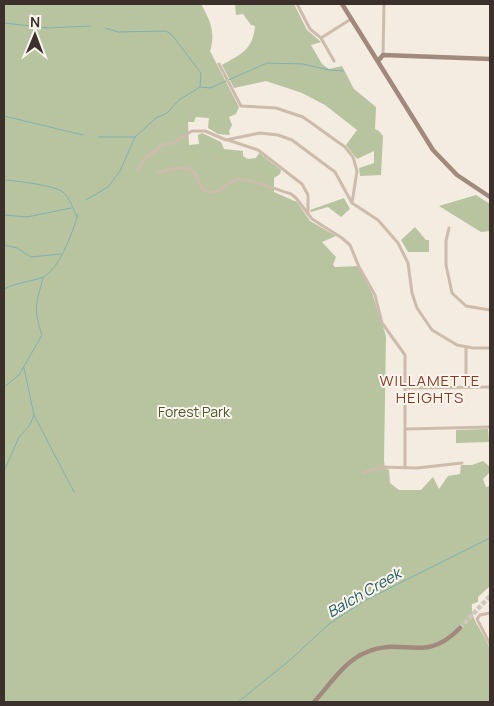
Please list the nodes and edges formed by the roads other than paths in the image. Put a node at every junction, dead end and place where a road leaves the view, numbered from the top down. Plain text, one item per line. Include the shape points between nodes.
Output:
1 (296, 4) edge
2 (342, 4) edge
3 (384, 4) edge
4 (351, 19) junction
5 (321, 38) junction
6 (383, 55) junction
7 (490, 59) edge
8 (334, 61) dead end
9 (378, 61) junction
10 (220, 64) dead end
11 (228, 140) junction
12 (138, 170) dead end
13 (158, 173) dead end
14 (490, 197) edge
15 (352, 204) junction
16 (308, 215) junction
17 (449, 228) dead end
18 (490, 310) edge
19 (466, 347) junction
20 (490, 348) edge
21 (466, 387) junction
22 (490, 387) edge
23 (405, 388) junction
24 (490, 427) edge
25 (406, 429) junction
26 (462, 463) dead end
27 (406, 468) junction
28 (363, 473) dead end
29 (490, 614) edge
30 (460, 628) tunnel mouth
31 (490, 644) edge
32 (314, 702) edge

1 - 5 street via 310,29
2 - 4 main road
3 - 6 street
4 - 5 street
4 - 9 main road
5 - 8 street
6 - 7 main road
6 - 9 main road
9 - 14 main road via 439,156 467,183
10 - 15 street via 242,107 276,108 303,117 344,147 353,157 357,171
11 - 12 street via 205,131 192,131 173,143 162,145 144,160
11 - 15 street via 260,133 292,140 335,172
11 - 16 street via 258,150 302,184 307,192
13 - 16 street via 188,168 210,192 219,191 232,181 242,180 294,196
15 - 19 street via 378,220 401,248 408,263 414,302 427,324 444,338
16 - 23 street via 350,245 375,295 382,322 405,356
17 - 18 street via 446,265 452,293 466,306
19 - 20 street
19 - 21 street
21 - 22 street
21 - 23 street
23 - 25 street
24 - 25 street
25 - 27 street
26 - 27 street
27 - 28 street via 381,467
29 - 31 street via 480,615 477,619
30 - 32 main road via 432,648 386,647 355,658

